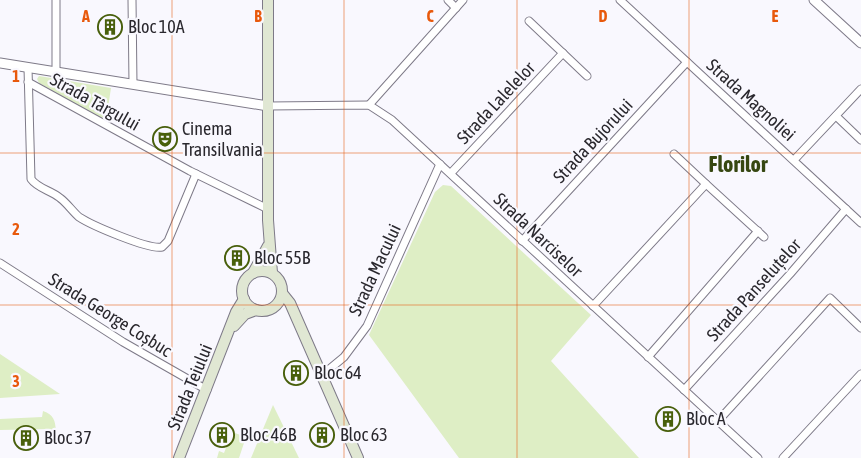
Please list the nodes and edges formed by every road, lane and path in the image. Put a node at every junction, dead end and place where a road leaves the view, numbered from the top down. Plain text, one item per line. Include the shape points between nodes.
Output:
1 (56, 0) edge
2 (132, 0) edge
3 (268, 0) edge
4 (448, 0) edge
5 (463, 0) edge
6 (620, 0) edge
7 (814, 0) edge
8 (456, 8) junction
9 (529, 22) dead end
10 (861, 43) edge
11 (562, 53) junction
12 (686, 62) junction
13 (0, 63) edge
14 (28, 68) junction
15 (56, 71) junction
16 (587, 76) dead end
17 (28, 82) junction
18 (133, 84) junction
19 (861, 89) edge
20 (369, 105) junction
21 (268, 106) junction
22 (836, 116) junction
23 (861, 140) edge
24 (674, 154) dead end
25 (794, 160) junction
26 (440, 164) junction
27 (451, 173) junction
28 (196, 174) junction
29 (706, 184) junction
30 (268, 209) junction
31 (846, 209) junction
32 (861, 222) edge
33 (758, 231) junction
34 (764, 237) dead end
35 (522, 241) junction
36 (268, 245) junction
37 (0, 263) edge
38 (253, 273) junction
39 (272, 273) junction
40 (282, 294) junction
41 (244, 299) junction
42 (276, 306) junction
43 (593, 306) junction
44 (256, 310) junction
45 (299, 327) junction
46 (861, 328) edge
47 (231, 329) junction
48 (648, 356) junction
49 (861, 374) edge
50 (320, 376) junction
51 (206, 390) junction
52 (684, 390) junction
53 (718, 421) junction
54 (179, 458) edge
55 (358, 458) edge
56 (758, 458) edge
57 (784, 458) edge

1 - 15 street
2 - 18 street
3 - 21 main road
4 - 8 street
5 - 8 street
6 - 12 street, Strada Magnoliei
7 - 10 street
8 - 20 street
9 - 11 street
11 - 16 street
11 - 27 street, Strada Lalelelor
12 - 25 street, Strada Magnoliei
12 - 35 street, Strada Bujorului
13 - 14 street
14 - 15 street
14 - 17 street, Strada Târgului
15 - 18 street
17 - 28 street, Strada Târgului
17 - 28 street via 31,179 60,197 86,221 154,247 162,247 168,241
18 - 21 street
19 - 22 street
20 - 21 street
20 - 26 street, Strada Narciselor via 392,120
21 - 30 main road
22 - 23 street
22 - 25 street
24 - 29 street
25 - 31 street, Strada Magnoliei
26 - 27 street, Strada Narciselor
26 - 50 street, Strada Macului via 367,326 344,357
27 - 35 street, Strada Narciselor
28 - 30 street, Strada Târgului
29 - 33 street
29 - 43 street
30 - 36 main road
31 - 32 street, Strada Magnoliei
31 - 52 street, Strada Panseluțelor
33 - 34 street
33 - 48 street, Strada Panseluțelor
35 - 43 street, Strada Narciselor
36 - 38 main road
36 - 39 main road
37 - 51 street, Strada George Coșbuc via 123,342
38 - 39 main road
38 - 41 main road via 244,282
39 - 40 main road via 280,282
40 - 42 main road
40 - 45 main road via 290,303
41 - 44 main road
41 - 47 main road, Strada Teiului
42 - 44 main road via 266,311
42 - 45 main road via 289,313
43 - 48 street, Strada Narciselor
44 - 47 main road, Strada Teiului via 245,314
45 - 50 main road
46 - 53 street via 830,298
47 - 51 main road, Strada Teiului
48 - 52 street, Strada Narciselor
49 - 57 street
50 - 55 main road
51 - 54 main road, Strada Teiului
52 - 53 street, Strada Narciselor
53 - 56 street, Strada Narciselor

